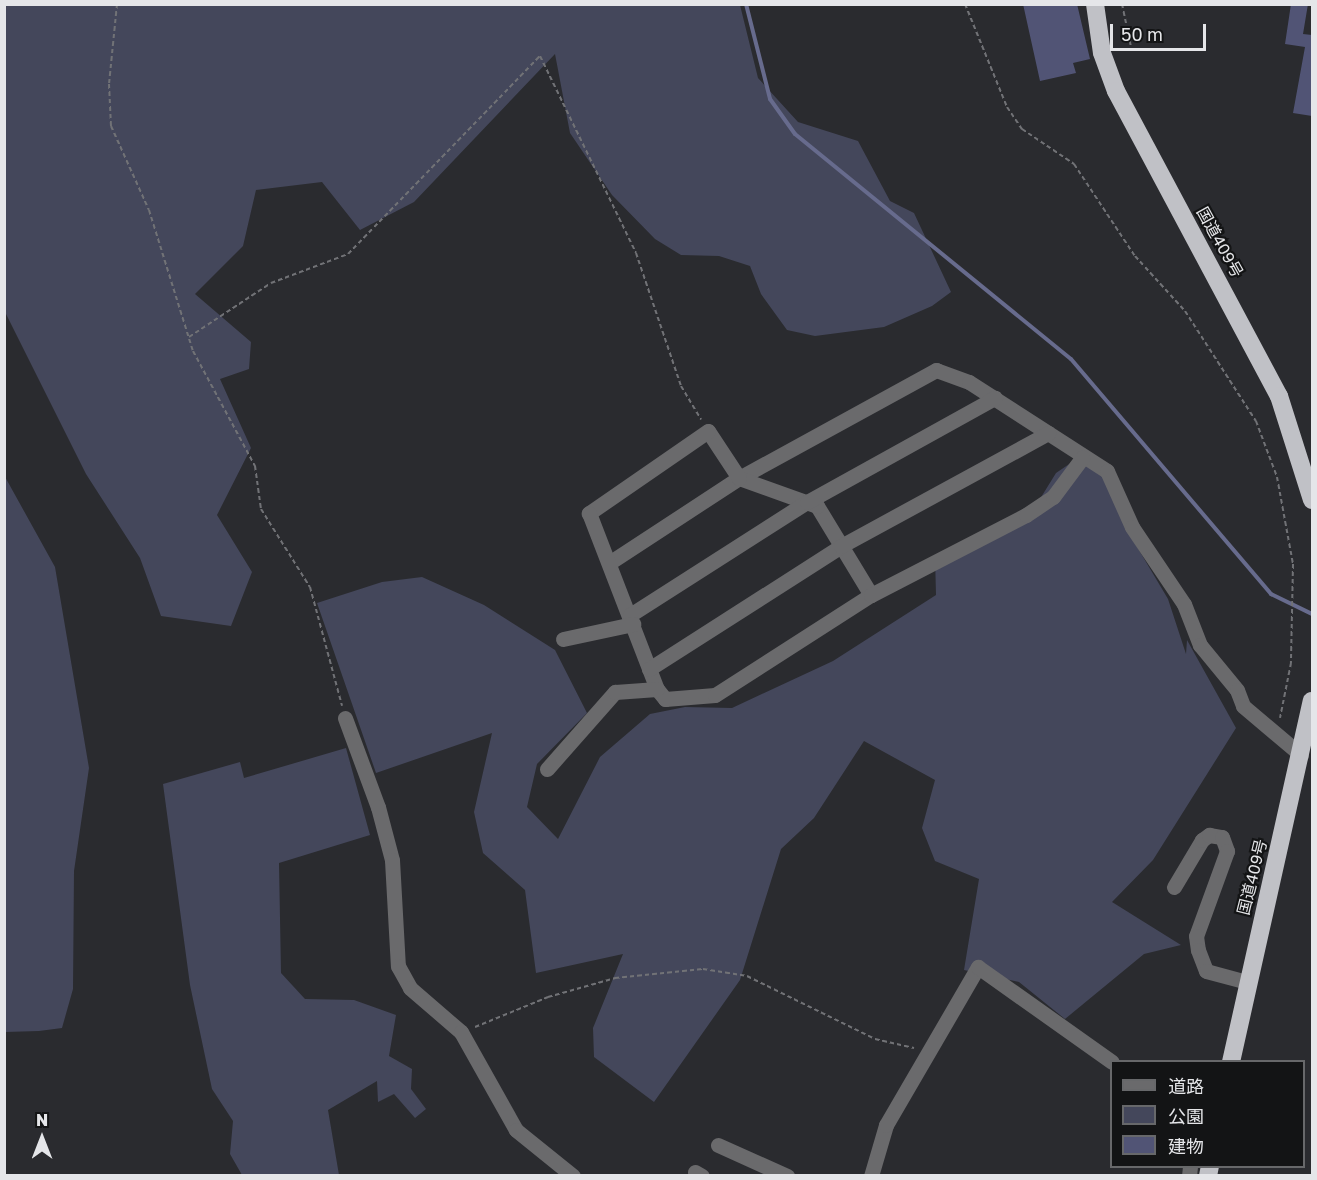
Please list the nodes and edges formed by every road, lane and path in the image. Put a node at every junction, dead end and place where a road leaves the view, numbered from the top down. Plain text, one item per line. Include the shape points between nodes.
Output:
1 (117, 4) edge
2 (965, 4) edge
3 (1095, 4) edge
4 (1122, 4) edge
5 (1131, 47) dead end
6 (189, 337) junction
7 (995, 398) junction
8 (708, 431) junction
9 (1048, 433) junction
10 (1082, 458) junction
11 (739, 478) junction
12 (1312, 500) edge
13 (807, 502) junction
14 (841, 546) junction
15 (609, 563) junction
16 (871, 595) junction
17 (631, 620) junction
18 (563, 639) dead end
19 (649, 669) junction
20 (657, 689) junction
21 (1312, 701) edge
22 (345, 718) joint
23 (1274, 734) junction
24 (1301, 755) junction
25 (547, 769) dead end
26 (1174, 887) dead end
27 (1247, 982) junction
28 (461, 1032) junction
29 (932, 1053) junction
30 (1232, 1060) edge
31 (1110, 1061) edge
32 (717, 1145) dead end
33 (573, 1176) edge
34 (788, 1176) edge
35 (871, 1176) edge

1 - 6 path via 109,84 111,126 149,210
2 - 23 path via 1007,107 1022,129 1074,164 1135,256 1185,311 1256,421 1277,477 1293,564 1291,663
3 - 12 highway, 国道409号 via 1102,52 1116,91 1279,396
4 - 5 path
6 - 8 path via 271,283 348,254 540,56 636,253 681,386
6 - 22 path via 255,466 261,509 310,586
7 - 9 street
7 - 11 street via 936,370
7 - 13 street
8 - 11 street
8 - 15 street via 590,513
9 - 10 street
9 - 14 street
10 - 16 street via 1053,497 1026,515
10 - 23 street via 1107,471 1132,527 1184,604 1200,645 1238,690 1243,706
11 - 13 street
11 - 15 street
13 - 14 street via 817,506
13 - 17 street
14 - 16 street
14 - 19 street
15 - 17 street
16 - 20 street via 721,693 665,699
17 - 18 street
17 - 19 street
19 - 20 street
20 - 25 street via 615,692
21 - 24 highway, 国道409号
22 - 28 street via 378,807 392,860 398,966 410,988
23 - 24 street
24 - 27 highway, 国道409号
26 - 27 street via 1202,840 1209,835 1222,837 1227,851 1196,936 1198,950 1206,971
27 - 30 highway, 国道409号
28 - 29 path via 548,997 615,978 703,969 747,976 875,1039
28 - 33 street via 516,1130
29 - 31 street via 978,967
29 - 35 street via 886,1125
32 - 34 street

